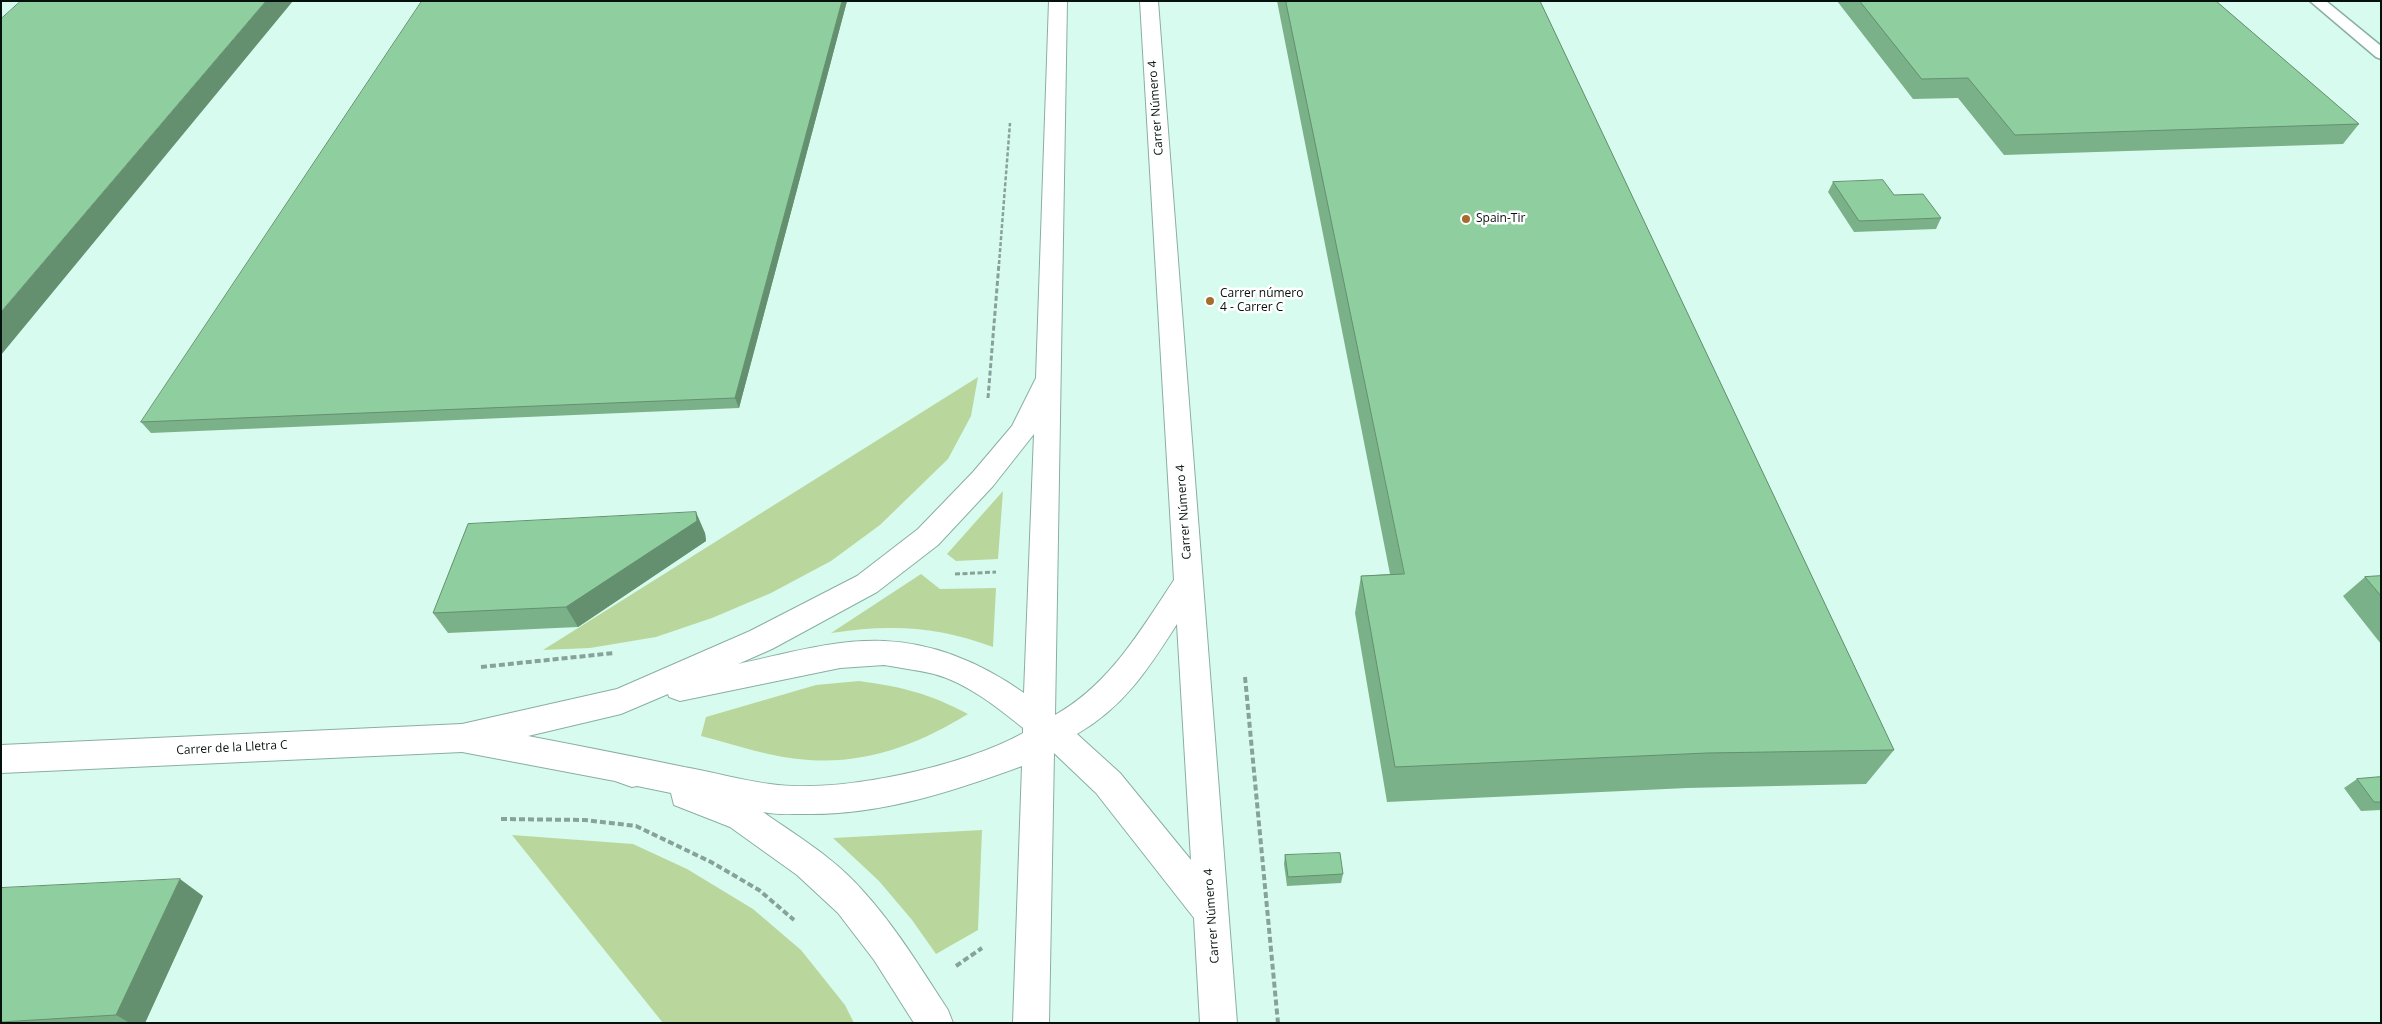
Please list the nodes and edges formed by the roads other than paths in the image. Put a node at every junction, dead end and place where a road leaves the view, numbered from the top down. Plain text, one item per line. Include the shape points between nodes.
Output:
1 (1058, 1) edge
2 (1149, 1) edge
3 (2317, 1) edge
4 (2381, 54) edge
5 (1048, 374) junction
6 (1188, 583) junction
7 (620, 701) junction
8 (1043, 731) junction
9 (462, 738) junction
10 (1, 759) edge
11 (616, 767) junction
12 (1212, 913) junction
13 (935, 1023) edge
14 (1031, 1023) edge
15 (1219, 1023) edge

1 - 5 street
2 - 6 street, Carrer Número 4
3 - 4 lane
5 - 7 street via 1023,430 983,479 913,549 867,584 777,632
5 - 8 street
6 - 8 street via 1133,667 1106,695 1076,719
6 - 12 street, Carrer Número 4
7 - 8 street via 816,660 884,653 936,662 972,676 1012,701
7 - 9 street
8 - 11 street via 1015,754 964,773 906,788 833,800 771,799
8 - 12 street via 1077,753 1108,783
8 - 14 street
9 - 10 street, Carrer de la Lletra C
9 - 11 street
11 - 13 street via 742,816 808,864 850,901 875,932
12 - 15 street, Carrer Número 4

